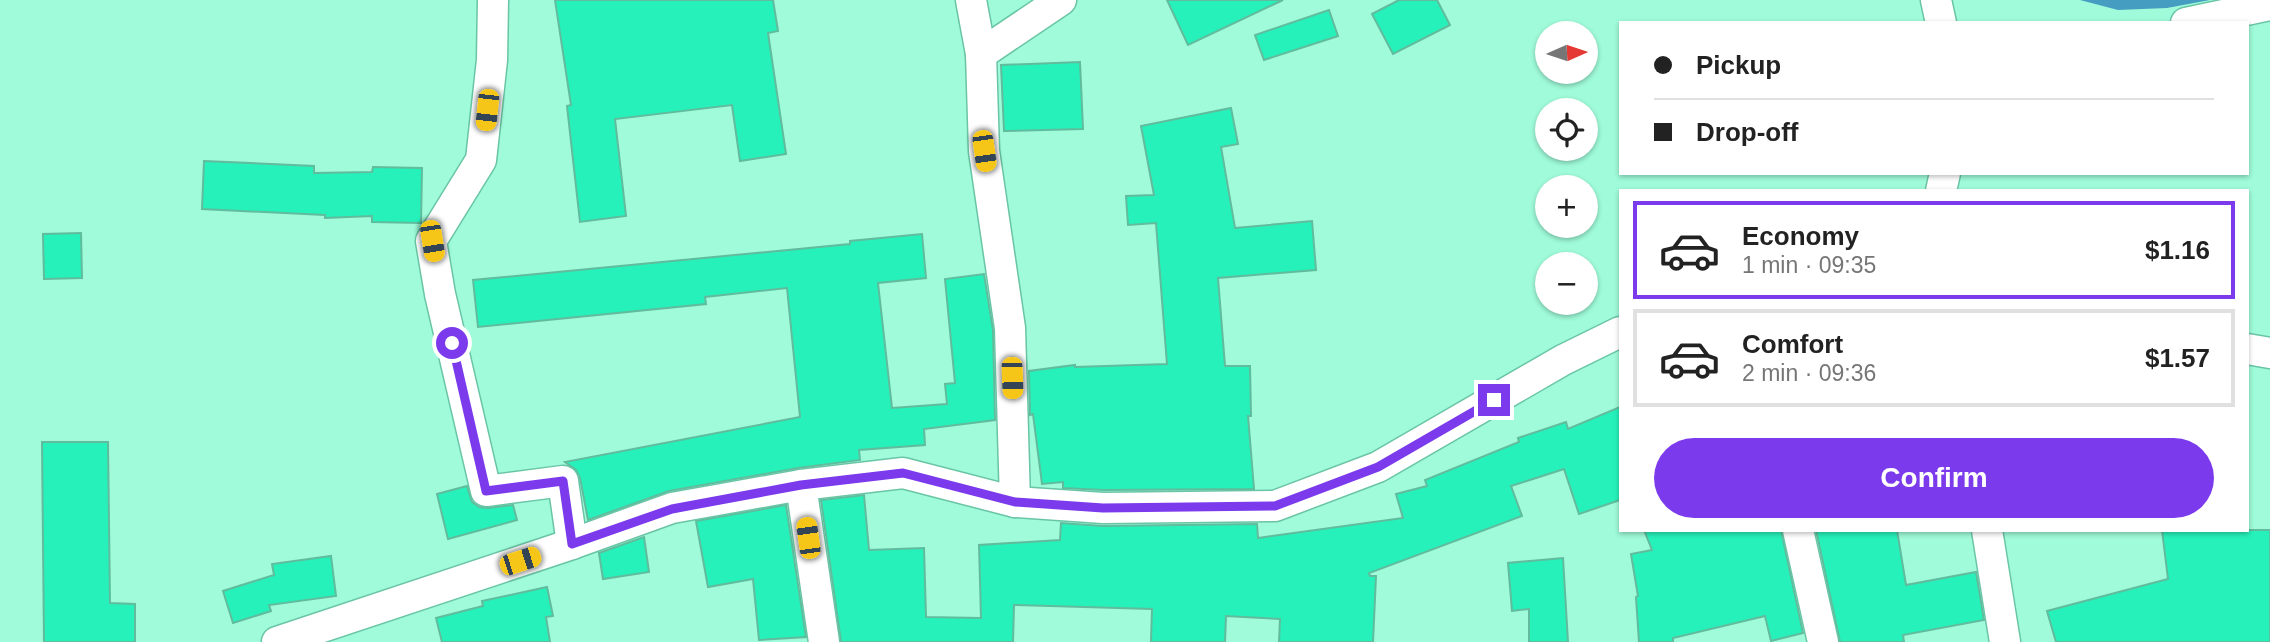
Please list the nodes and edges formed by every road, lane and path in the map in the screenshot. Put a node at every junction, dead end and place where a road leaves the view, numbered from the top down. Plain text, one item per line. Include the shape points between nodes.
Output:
1 (493, 0) edge
2 (971, 0) edge
3 (1061, 0) edge
4 (1936, 0) edge
5 (2270, 5) edge
6 (1941, 21) edge
7 (2195, 21) edge
8 (981, 54) junction
9 (1619, 332) edge
10 (2249, 349) edge
11 (2270, 354) edge
12 (801, 485) junction
13 (1015, 502) junction
14 (1798, 532) edge
15 (1987, 532) edge
16 (572, 544) junction
17 (277, 642) edge
18 (824, 642) edge
19 (1823, 642) edge
20 (2004, 642) edge

1 - 16 street via 481,160 432,241 486,491 563,481
2 - 8 street
3 - 8 street
4 - 6 street
5 - 7 street
8 - 13 street via 984,151 1010,328
9 - 13 street via 1378,467 1275,506 1103,508
10 - 11 street
12 - 13 street via 903,473
12 - 16 street via 672,509
12 - 18 street
14 - 19 street
15 - 20 street
16 - 17 street

